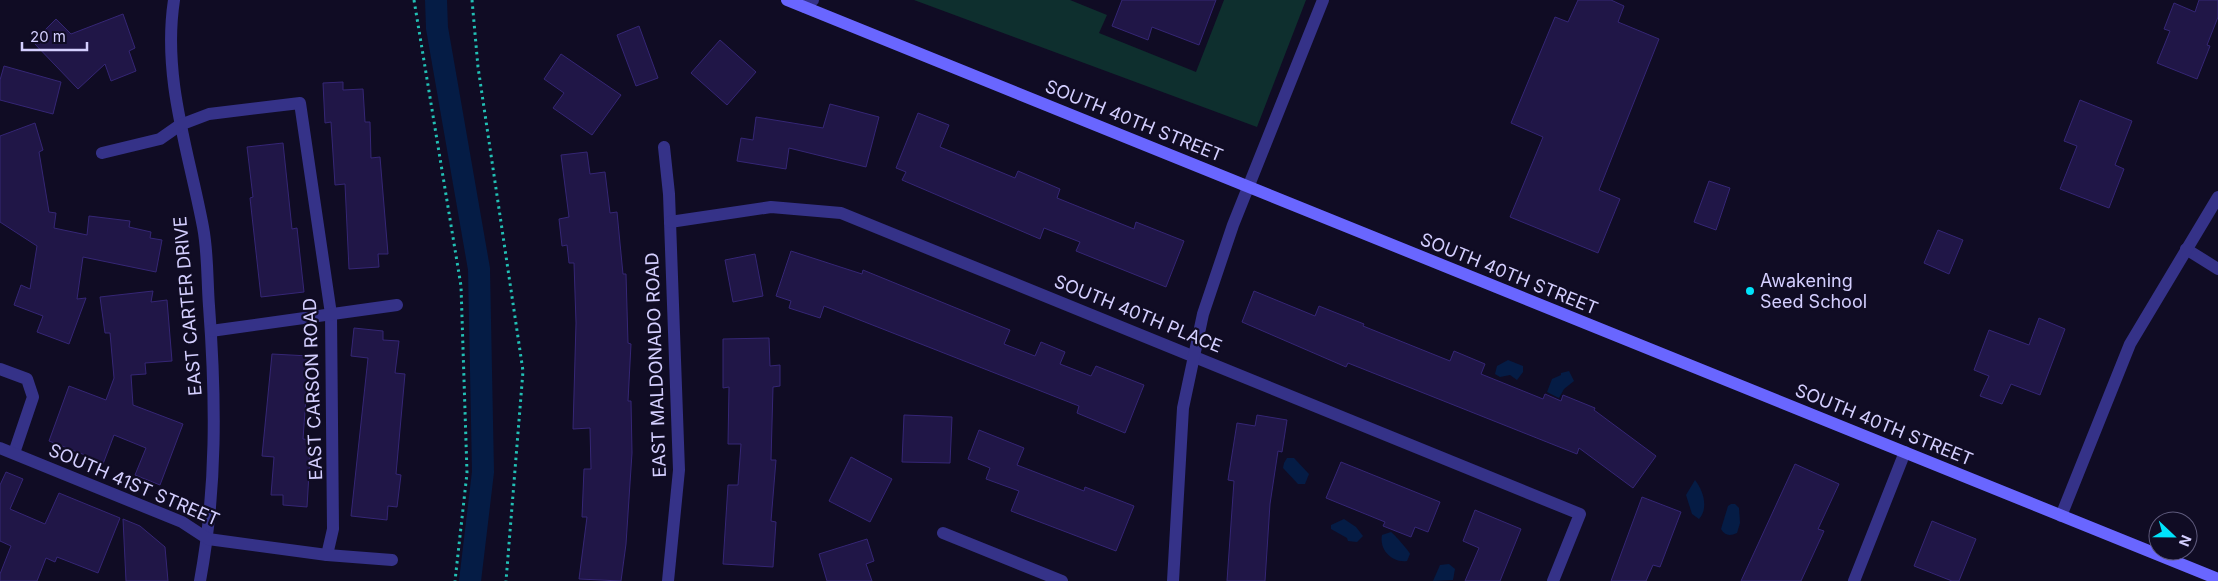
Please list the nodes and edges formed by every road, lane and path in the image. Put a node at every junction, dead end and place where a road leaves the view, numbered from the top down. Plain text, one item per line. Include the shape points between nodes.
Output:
1 (174, 0) edge
2 (414, 0) edge
3 (472, 0) edge
4 (787, 0) edge
5 (1322, 0) edge
6 (808, 2) edge
7 (180, 125) junction
8 (664, 147) dead end
9 (102, 153) dead end
10 (1248, 186) junction
11 (2218, 197) edge
12 (670, 222) junction
13 (2186, 249) junction
14 (2218, 269) edge
15 (397, 305) dead end
16 (331, 314) junction
17 (211, 331) junction
18 (1193, 355) junction
19 (0, 368) edge
20 (0, 448) edge
21 (1905, 452) junction
22 (14, 453) junction
23 (2061, 516) junction
24 (943, 533) dead end
25 (208, 539) junction
26 (327, 554) junction
27 (392, 560) dead end
28 (2218, 579) edge
29 (200, 581) edge
30 (455, 581) edge
31 (506, 581) edge
32 (668, 581) edge
33 (1062, 581) edge
34 (1173, 581) edge
35 (1553, 581) edge
36 (1854, 581) edge

1 - 7 street, EAST CARTER DRIVE via 172,64
2 - 30 path via 461,286 467,473
3 - 31 path via 478,67 523,372
4 - 6 main road, SOUTH 40TH STREET
5 - 10 street
6 - 10 main road, SOUTH 40TH STREET
7 - 9 street via 160,139
7 - 16 street, EAST CARSON ROAD via 209,114 300,103
7 - 17 street, EAST CARTER DRIVE via 203,229
8 - 12 street, EAST MALDONADO ROAD
10 - 18 street
10 - 21 main road, SOUTH 40TH STREET
11 - 13 street
12 - 18 street, SOUTH 40TH PLACE via 771,207 841,213
12 - 32 street, EAST MALDONADO ROAD via 679,470
13 - 14 street
13 - 23 street via 2130,344
15 - 16 street
16 - 17 street
16 - 26 street, EAST CARSON ROAD via 333,529
17 - 25 street, EAST CARTER DRIVE via 215,445
18 - 34 street via 1183,408
18 - 35 street, SOUTH 40TH PLACE via 1580,514
19 - 22 street via 28,379 33,397
20 - 22 street, SOUTH 41ST STREET
21 - 23 main road, SOUTH 40TH STREET
21 - 36 street
22 - 25 street, SOUTH 41ST STREET via 182,522
23 - 28 main road, SOUTH 40TH STREET
24 - 33 street
25 - 26 street, SOUTH 41ST STREET
25 - 29 street, EAST CARTER DRIVE
26 - 27 street, SOUTH 41ST STREET

